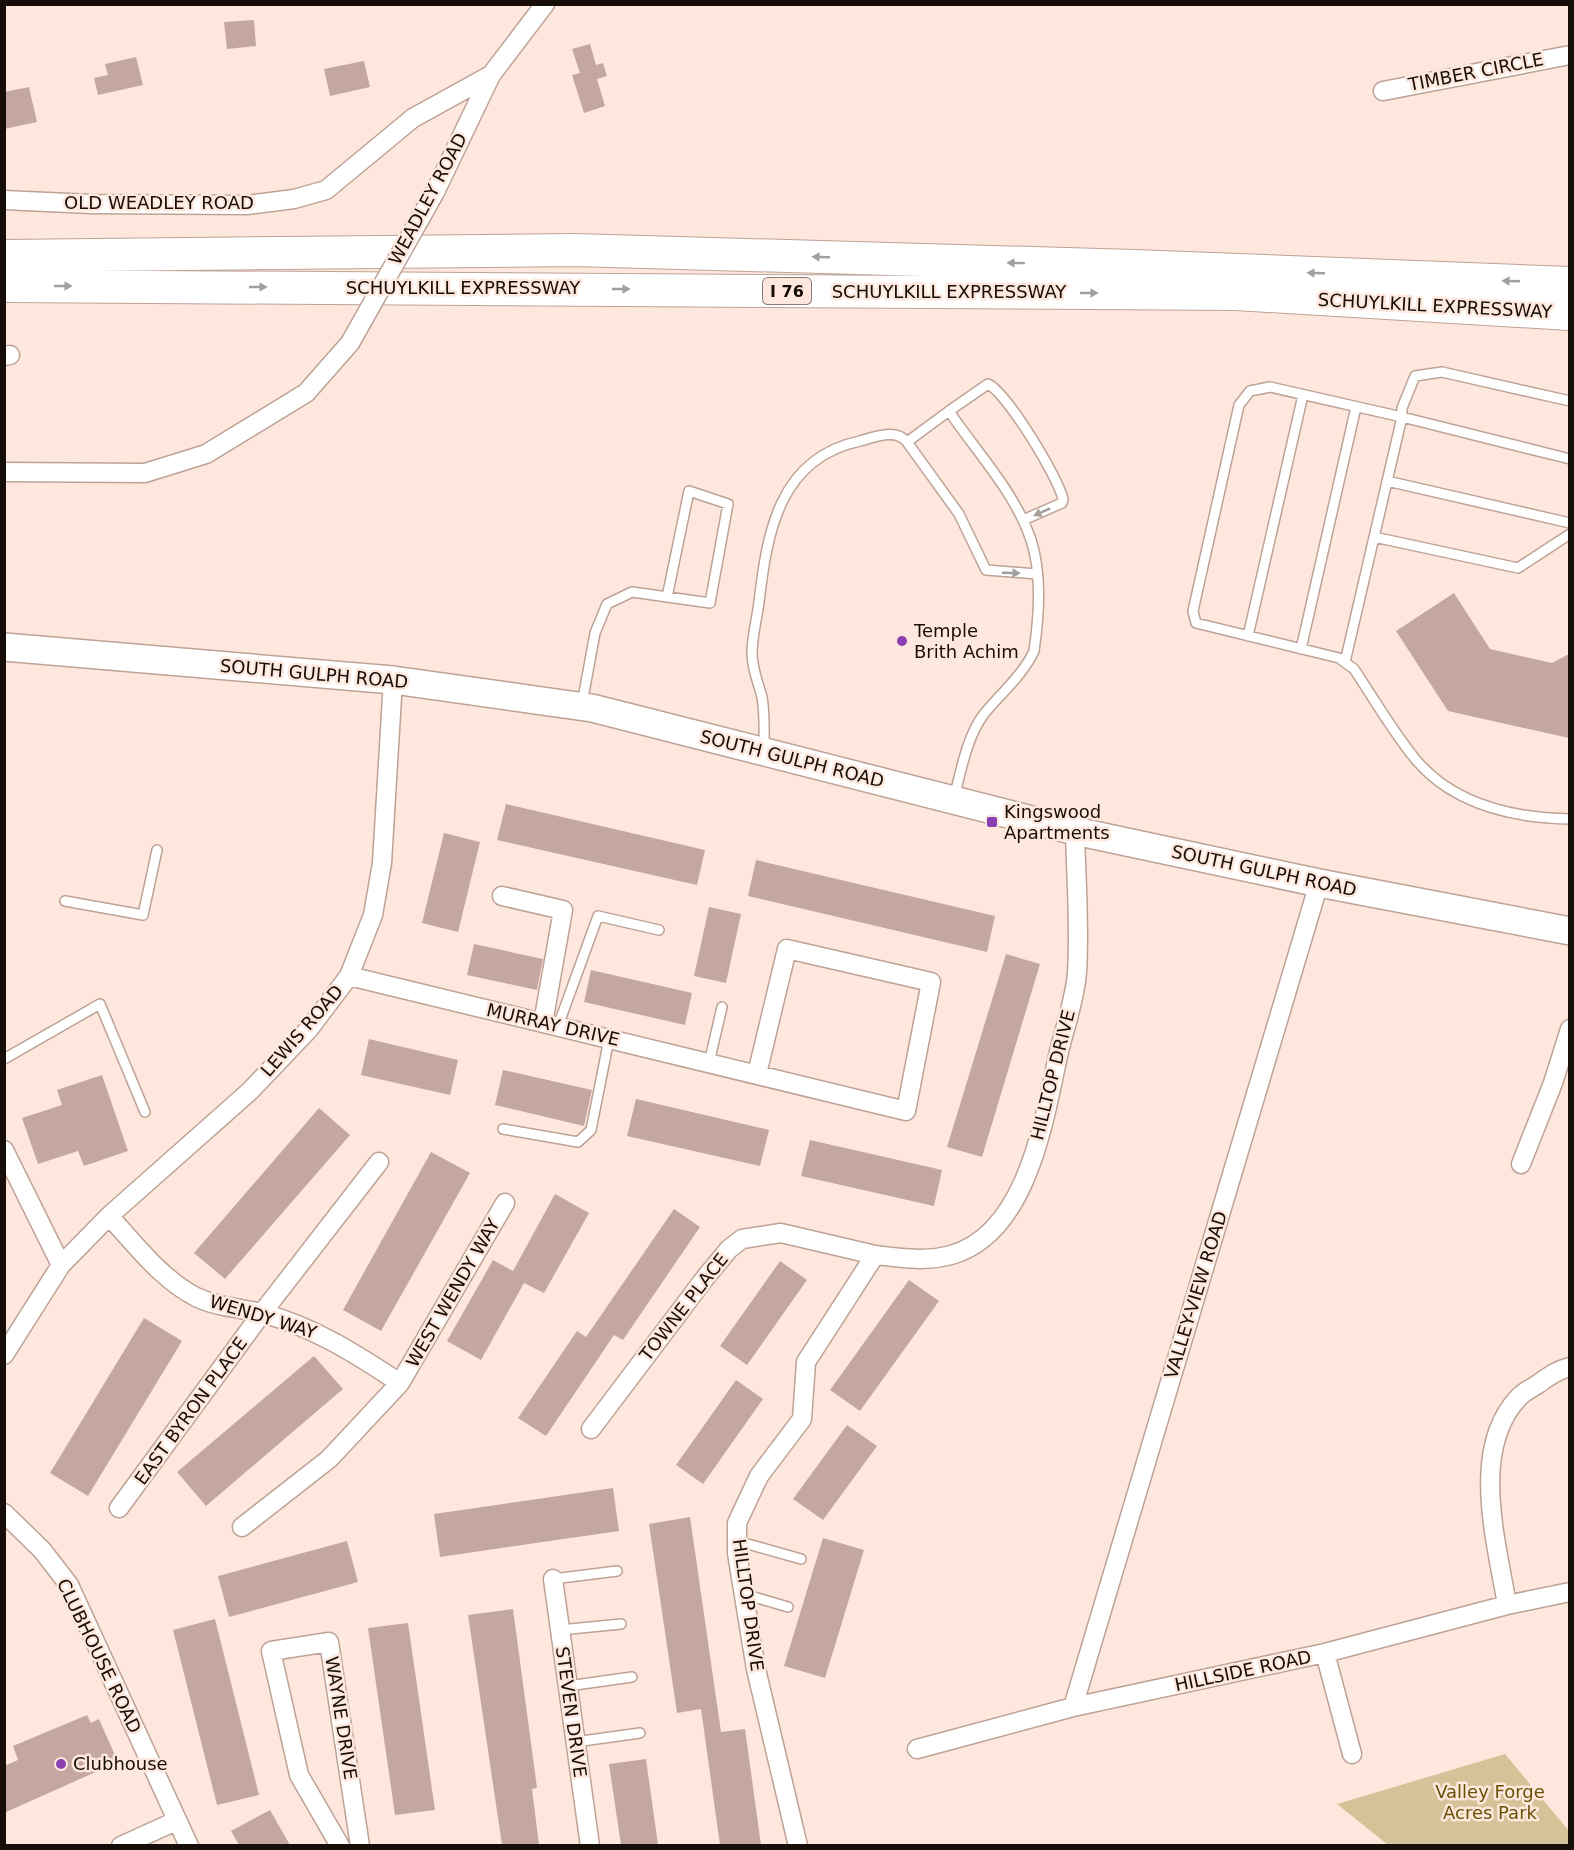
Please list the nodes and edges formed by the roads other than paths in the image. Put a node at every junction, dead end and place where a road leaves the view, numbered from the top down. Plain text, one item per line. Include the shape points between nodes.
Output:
1 (545, 4) edge
2 (1569, 55) edge
3 (491, 75) junction
4 (1383, 91) dead end
5 (4, 200) edge
6 (4, 256) edge
7 (1569, 283) edge
8 (4, 286) edge
9 (1569, 314) edge
10 (1303, 395) junction
11 (1569, 401) edge
12 (1356, 407) junction
13 (949, 411) junction
14 (1402, 417) junction
15 (907, 442) junction
16 (1569, 459) edge
17 (4, 472) edge
18 (1387, 481) junction
19 (1023, 520) junction
20 (1569, 523) edge
21 (1569, 534) edge
22 (1374, 537) junction
23 (1037, 574) junction
24 (667, 597) junction
25 (1248, 636) junction
26 (4, 647) edge
27 (1301, 649) junction
28 (1345, 662) junction
29 (393, 680) junction
30 (582, 707) junction
31 (764, 752) junction
32 (953, 800) junction
33 (1568, 820) edge
34 (1075, 831) junction
35 (157, 850) dead end
36 (1319, 883) junction
37 (502, 896) dead end
38 (65, 901) dead end
39 (1557, 925) edge
40 (659, 930) dead end
41 (349, 976) junction
42 (722, 1007) dead end
43 (550, 1025) junction
44 (1569, 1029) edge
45 (609, 1039) junction
46 (4, 1059) edge
47 (709, 1063) junction
48 (758, 1074) junction
49 (146, 1112) dead end
50 (503, 1129) dead end
51 (4, 1150) edge
52 (379, 1162) dead end
53 (1521, 1164) dead end
54 (505, 1203) dead end
55 (109, 1216) junction
56 (875, 1255) junction
57 (61, 1265) junction
58 (262, 1314) junction
59 (6, 1349) edge
60 (1569, 1367) edge
61 (400, 1383) junction
62 (591, 1429) dead end
63 (119, 1508) dead end
64 (4, 1513) edge
65 (242, 1527) dead end
66 (737, 1540) junction
67 (801, 1559) dead end
68 (617, 1571) dead end
69 (553, 1579) joint
70 (1569, 1592) edge
71 (744, 1594) junction
72 (1507, 1605) junction
73 (788, 1607) dead end
74 (621, 1624) dead end
75 (560, 1630) junction
76 (1325, 1653) junction
77 (632, 1677) dead end
78 (568, 1686) junction
79 (1073, 1707) junction
80 (640, 1733) dead end
81 (575, 1742) junction
82 (917, 1749) dead end
83 (1352, 1754) dead end
84 (176, 1821) junction
85 (121, 1845) edge
86 (189, 1845) edge
87 (340, 1845) edge
88 (360, 1845) edge
89 (590, 1845) edge
90 (798, 1845) edge

1 - 3 street, WEADLEY ROAD
2 - 4 street, TIMBER CIRCLE
3 - 5 street, OLD WEADLEY ROAD via 413,118 326,190 247,205
3 - 17 street, WEADLEY ROAD, bridge via 435,192 350,343 306,393 206,454 145,473
7 -> 6 highway, SCHUYLKILL EXPRESSWAY / I 76 via 575,250
8 -> 9 highway, SCHUYLKILL EXPRESSWAY / I 76 via 1236,294
10 - 12 lane
10 - 25 lane
10 - 25 lane via 1270,387 1250,391 1239,405 1193,611 1196,623
11 - 14 lane via 1442,372 1414,376
12 - 14 lane
12 - 27 lane
13 - 15 lane
13 - 19 lane
13 -> 19 lane via 985,384 992,385 1045,460 1062,503
14 - 16 lane
14 - 18 lane
15 -> 23 lane via 959,514 986,570
15 - 31 lane via 891,434 832,451 796,479 773,518 752,650 762,698
18 - 20 lane
18 - 22 lane
19 - 23 lane
21 - 22 lane via 1518,568
22 - 28 lane
23 - 32 lane via 1034,651 983,716
24 - 24 lane via 710,603 728,504 689,491
24 - 30 lane via 632,592 607,604 595,633
25 - 27 lane
26 - 29 main road, SOUTH GULPH ROAD
27 - 28 lane
28 - 33 lane via 1354,669 1417,761 1451,790 1476,805
29 - 30 main road, SOUTH GULPH ROAD
29 - 41 street, LEWIS ROAD via 382,863 373,915
30 - 31 main road, SOUTH GULPH ROAD
31 - 32 main road, SOUTH GULPH ROAD
32 - 34 main road, SOUTH GULPH ROAD
34 - 36 main road, SOUTH GULPH ROAD
34 - 56 street, HILLTOP DRIVE via 1077,973 1050,1105 1016,1197 999,1222 978,1241 953,1255 915,1260
35 - 38 lane via 143,915
36 - 39 main road, SOUTH GULPH ROAD
36 - 79 street, VALLEY-VIEW ROAD
37 - 43 street via 563,910
40 - 43 lane via 598,916
41 - 43 street, MURRAY DRIVE
41 - 55 street, LEWIS ROAD via 309,1029 250,1090
42 - 47 lane
43 - 45 street, MURRAY DRIVE
44 - 53 street via 1553,1083
45 - 47 street, MURRAY DRIVE
45 - 50 lane via 591,1130 578,1142
46 - 49 lane via 100,1004
47 - 48 street, MURRAY DRIVE
48 - 48 street, MURRAY DRIVE via 906,1111 931,982 787,949
51 - 57 street
52 - 58 street, EAST BYRON PLACE
54 - 61 street, WEST WENDY WAY
55 - 57 street, LEWIS ROAD
55 - 58 street, WENDY WAY via 161,1272 194,1296
56 - 62 street, TOWNE PLACE via 781,1233 742,1239 705,1278
56 - 66 street, HILLTOP DRIVE via 806,1362 802,1419 759,1476 737,1523
57 - 59 street, LEWIS ROAD
58 - 61 street, WENDY WAY via 320,1333
58 - 63 street, EAST BYRON PLACE
60 - 72 street via 1560,1369 1519,1398 1502,1424 1492,1456 1488,1488
61 - 65 street, WEST WENDY WAY via 329,1460
64 - 84 street, CLUBHOUSE ROAD via 42,1550 69,1586
66 - 67 lane
66 - 71 street, HILLTOP DRIVE
68 - 69 lane
69 - 75 street, STEVEN DRIVE
70 - 72 street, HILLSIDE ROAD
71 - 73 lane
71 - 90 street, HILLTOP DRIVE via 756,1669
72 - 76 street, HILLSIDE ROAD
74 - 75 lane
75 - 78 street, STEVEN DRIVE
76 - 79 street, HILLSIDE ROAD
76 - 83 street
77 - 78 lane
78 - 81 street, STEVEN DRIVE
79 - 82 street, HILLSIDE ROAD
80 - 81 lane
81 - 89 street, STEVEN DRIVE
84 - 85 street
84 - 86 street, CLUBHOUSE ROAD
87 - 88 street, WAYNE DRIVE via 299,1775 271,1651 329,1642

